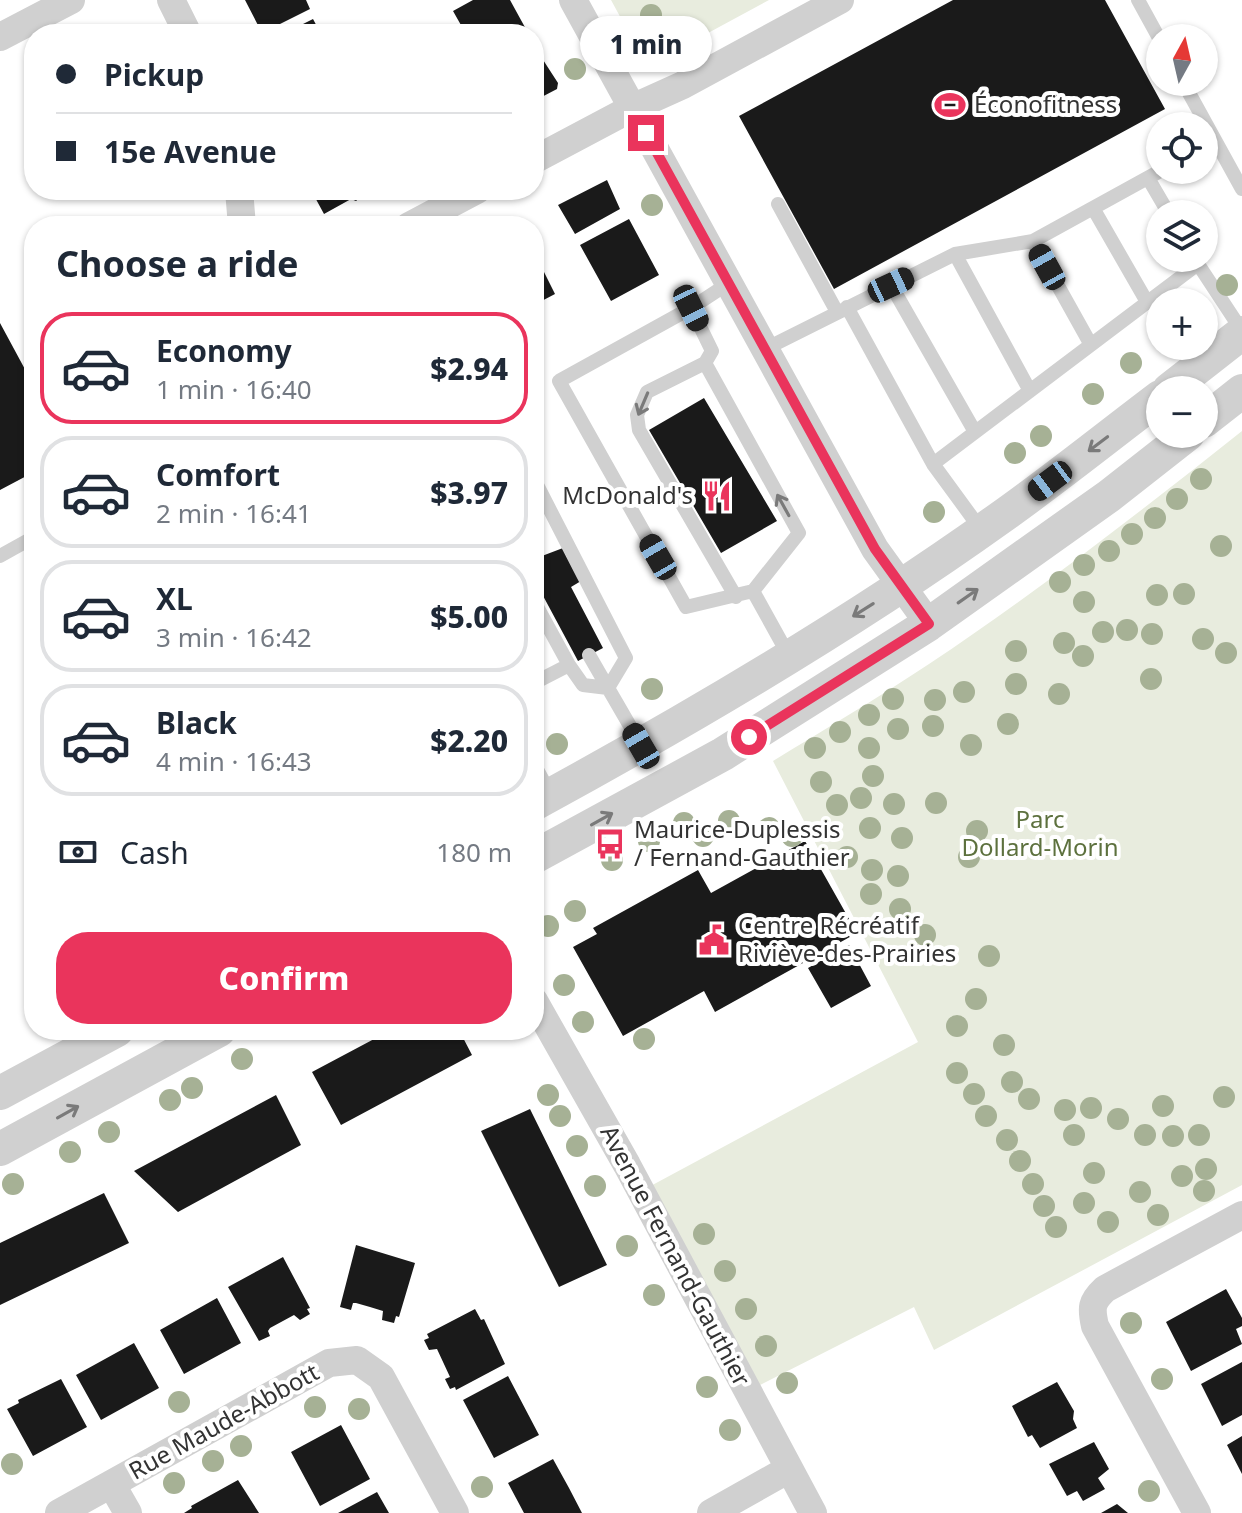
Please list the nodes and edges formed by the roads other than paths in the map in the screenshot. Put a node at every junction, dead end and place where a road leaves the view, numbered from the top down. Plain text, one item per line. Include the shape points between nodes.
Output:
1 (71, 0) edge
2 (171, 0) edge
3 (573, 0) edge
4 (840, 0) edge
5 (1138, 0) edge
6 (24, 24) edge
7 (25, 24) edge
8 (183, 24) edge
9 (1151, 24) edge
10 (0, 37) edge
11 (632, 108) junction
12 (544, 155) edge
13 (1218, 155) edge
14 (1146, 179) edge
15 (1242, 189) edge
16 (458, 200) edge
17 (778, 204) dead end
18 (1093, 208) junction
19 (428, 216) edge
20 (1033, 241) junction
21 (955, 254) junction
22 (1183, 272) edge
23 (1203, 272) edge
24 (729, 283) junction
25 (891, 285) junction
26 (1164, 288) edge
27 (1146, 300) edge
28 (1146, 303) edge
29 (691, 308) junction
30 (842, 310) junction
31 (1242, 332) edge
32 (1091, 345) junction
33 (765, 349) junction
34 (705, 363) junction
35 (1187, 376) edge
36 (1030, 391) junction
37 (1242, 391) edge
38 (1146, 408) edge
39 (1218, 410) edge
40 (975, 432) junction
41 (1170, 448) edge
42 (933, 464) junction
43 (544, 498) edge
44 (982, 531) junction
45 (24, 543) edge
46 (0, 556) edge
47 (903, 585) junction
48 (753, 591) junction
49 (736, 597) junction
50 (544, 619) edge
51 (929, 624) junction
52 (589, 655) dead end
53 (789, 656) junction
54 (569, 665) junction
55 (544, 678) edge
56 (608, 688) junction
57 (641, 746) junction
58 (544, 798) edge
59 (544, 852) edge
60 (544, 1019) edge
61 (98, 1040) edge
62 (201, 1040) edge
63 (0, 1093) edge
64 (0, 1149) edge
65 (1242, 1215) edge
66 (789, 1469) junction
67 (112, 1485) junction
68 (59, 1513) edge
69 (128, 1513) edge
70 (455, 1513) edge
71 (711, 1513) edge
72 (813, 1513) edge
73 (1197, 1513) edge

1 - 7 street
2 - 8 street
3 - 11 street
4 - 11 street
5 - 9 lane
6 - 10 street
11 - 12 street
11 - 24 street
13 - 15 lane
14 - 18 lane
16 - 19 street
17 - 30 lane
18 - 20 lane
18 - 27 lane
20 - 21 lane
20 - 32 lane
21 - 25 lane
21 - 36 lane
22 - 26 lane
23 - 31 lane
24 - 29 lane
24 - 33 street
25 - 30 lane
25 - 40 lane
28 - 32 lane
29 - 34 lane via 712,351
29 - 49 lane via 559,381 686,607
30 - 33 lane
30 - 42 lane
31 - 35 street
32 - 36 lane
33 - 47 street via 875,549
48 -> 34 lane via 799,533
34 -> 49 lane via 647,392 637,415 639,430
36 - 40 lane
37 - 39 street
38 -> 44 street
40 - 42 lane
51 -> 41 street
42 - 44 lane
43 - 56 lane via 626,658
44 - 47 street
45 - 46 lane
47 - 51 street
47 -> 53 street
48 - 49 lane
48 - 53 lane
50 - 54 lane
59 -> 51 street via 723,754
52 - 56 lane
53 - 57 street
54 - 55 lane
54 - 56 lane via 583,685
56 - 57 lane
57 - 58 street
60 - 66 street, Avenue Fernand-Gauthier
61 - 63 street
64 -> 62 street
65 - 73 street via 1105,1289 1091,1308 1104,1342
66 - 71 street
66 - 72 street, Avenue Fernand-Gauthier
67 - 68 street, Rue Maude-Abbott
67 - 69 street
67 - 70 street, Rue Maude-Abbott via 329,1363 357,1360 381,1377

